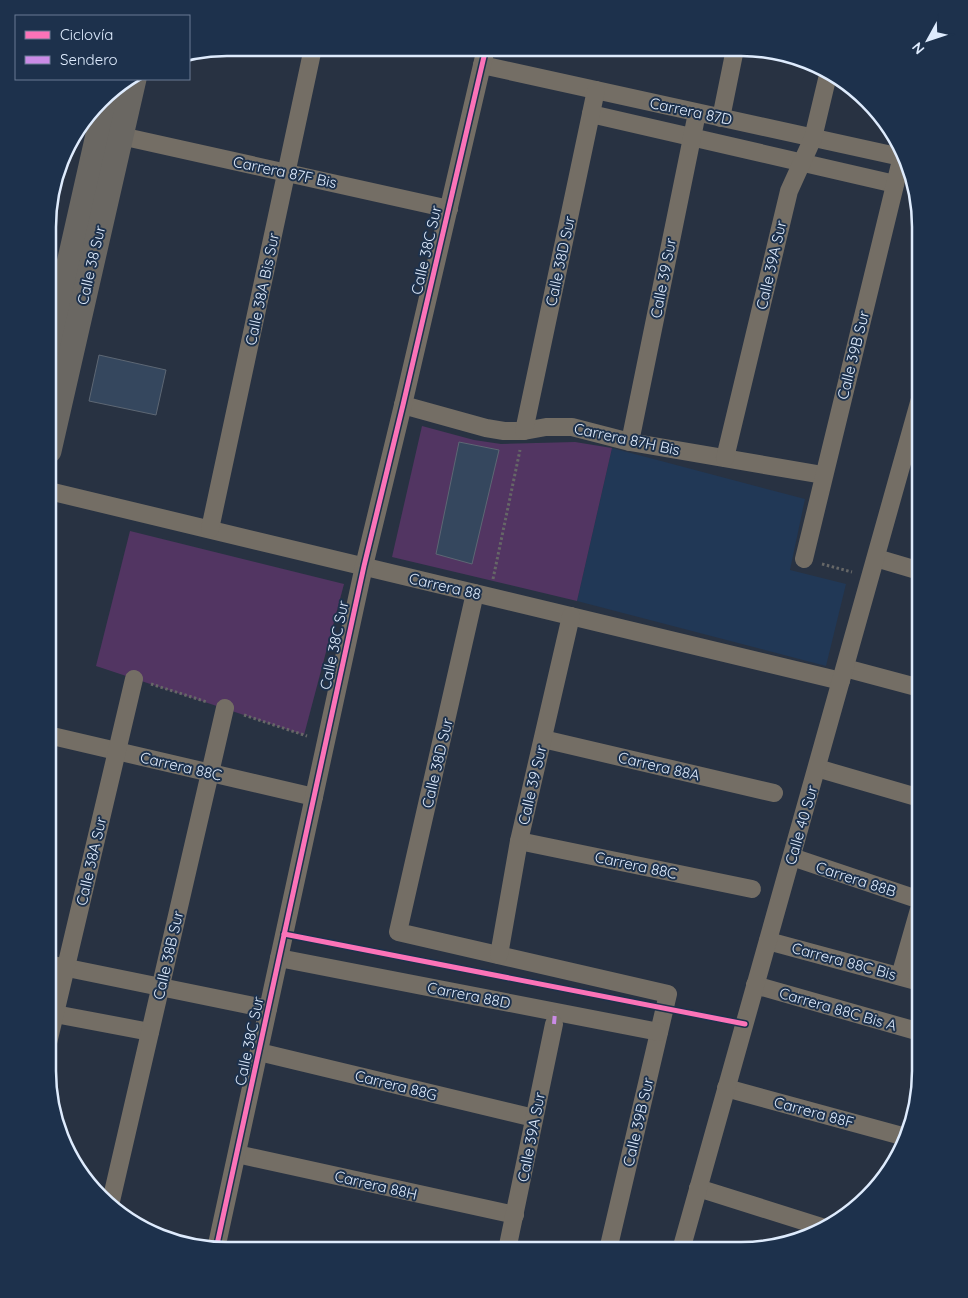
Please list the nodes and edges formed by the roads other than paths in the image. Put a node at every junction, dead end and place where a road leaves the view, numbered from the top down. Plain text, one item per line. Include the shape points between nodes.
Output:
1 (734, 56) edge
2 (311, 57) edge
3 (484, 57) edge
4 (827, 80) edge
5 (133, 85) edge
6 (596, 90) junction
7 (104, 110) edge
8 (591, 114) junction
9 (697, 114) junction
10 (720, 118) junction
11 (121, 136) junction
12 (692, 137) junction
13 (813, 138) junction
14 (895, 154) edge
15 (801, 162) junction
16 (900, 164) edge
17 (287, 173) junction
18 (895, 184) junction
19 (449, 209) junction
20 (56, 338) edge
21 (403, 405) junction
22 (524, 431) junction
23 (630, 442) junction
24 (912, 456) edge
25 (725, 458) junction
26 (823, 475) junction
27 (56, 493) edge
28 (210, 529) junction
29 (876, 558) junction
30 (804, 559) road end
31 (364, 566) junction
32 (912, 569) edge
33 (482, 595) junction
34 (572, 616) junction
35 (843, 674) junction
36 (134, 679) dead end
37 (911, 686) edge
38 (225, 708) dead end
39 (56, 737) edge
40 (543, 739) junction
41 (117, 751) junction
42 (817, 768) junction
43 (210, 772) junction
44 (774, 793) dead end
45 (911, 795) edge
46 (314, 797) junction
47 (519, 842) junction
48 (792, 857) junction
49 (752, 889) dead end
50 (911, 897) edge
51 (911, 937) edge
52 (768, 941) junction
53 (499, 955) junction
54 (279, 958) junction
55 (56, 966) edge
56 (66, 968) junction
57 (900, 976) junction
58 (911, 979) edge
59 (756, 985) junction
60 (160, 987) junction
61 (268, 1009) junction
62 (56, 1010) edge
63 (56, 1014) edge
64 (554, 1024) dead end
65 (911, 1029) edge
66 (150, 1032) junction
67 (659, 1032) junction
68 (259, 1052) junction
69 (726, 1088) junction
70 (534, 1118) junction
71 (899, 1135) edge
72 (237, 1154) junction
73 (698, 1188) junction
74 (112, 1196) edge
75 (515, 1216) junction
76 (814, 1225) edge
77 (218, 1241) edge
78 (509, 1242) edge
79 (610, 1242) edge
80 (683, 1242) edge

1 - 10 street
2 - 17 street, Calle 38A Bis Sur
3 - 6 street, Carrera 87D
3 - 19 street, Calle 38C Sur
4 - 13 street, Calle 39A Sur
5 - 11 street, Calle 38 Sur
6 - 8 street, Calle 38D Sur
6 - 9 street, Carrera 87D
7 - 20 street, Calle 38 Sur
8 - 12 street, Carrera 87D
8 - 22 street, Calle 38D Sur
9 - 10 street, Carrera 87D
9 - 12 street, Calle 39 Sur
10 - 13 street, Carrera 87D
11 - 17 street, Carrera 87F Bis
11 - 20 street, Calle 38 Sur
12 - 15 street, Carrera 87D
12 - 23 street, Calle 39 Sur
13 - 14 street, Carrera 87D
13 - 15 street, Calle 39A Sur
15 - 18 street, Carrera 87D
15 - 25 street, Calle 39A Sur via 789,190
16 - 18 street, Calle 39B Sur
17 - 19 street, Carrera 87F Bis
17 - 28 street, Calle 38A Bis Sur
18 - 26 street, Calle 39B Sur
19 - 21 street, Calle 38C Sur
21 - 22 street, Carrera 87H Bis via 486,428
21 - 31 street, Calle 38C Sur
22 - 23 street, Carrera 87H Bis via 572,427
23 - 25 street, Carrera 87H Bis
24 - 29 street, Calle 40 Sur
25 - 26 street, Carrera 87H Bis
26 - 30 street, Calle 39B Sur
27 - 28 street, Carrera 88
28 - 31 street, Carrera 88
29 - 32 street
29 - 35 street, Calle 40 Sur
31 - 33 street, Carrera 88
31 - 46 street, Calle 38C Sur
33 - 34 street, Carrera 88
33 - 53 street, Calle 38D Sur via 398,932
34 - 35 street, Carrera 88
34 - 40 street, Calle 39 Sur
35 - 37 street, Carrera 88
35 - 42 street, Calle 40 Sur
36 - 41 street, Calle 38A Sur
38 - 43 street, Calle 38B Sur
39 - 41 street, Carrera 88C
40 - 44 street, Carrera 88A
40 - 47 street, Calle 39 Sur
41 - 43 street, Carrera 88C
41 - 56 street, Calle 38A Sur
42 - 45 street
42 - 48 street, Calle 40 Sur
43 - 46 street, Carrera 88C
43 - 60 street, Calle 38B Sur
46 - 54 street, Calle 38C Sur
47 - 49 street, Carrera 88C
47 - 53 street, Calle 39 Sur
48 - 50 street, Carrera 88B
48 - 52 street, Calle 40 Sur
51 - 57 street
52 - 57 street, Carrera 88C Bis
52 - 59 street, Calle 40 Sur
53 - 67 street, Calle 39B Sur via 668,994
54 - 61 street, Calle 38C Sur
54 - 67 street, Carrera 88D
55 - 56 street
56 - 60 street
56 - 62 street, Calle 38A Sur
57 - 58 street, Carrera 88C Bis
59 - 65 street, Carrera 88C Bis A
59 - 69 street, Calle 40 Sur
60 - 61 street
60 - 66 street, Calle 38B Sur
61 - 68 street, Calle 38C Sur
63 - 66 street
64 - 70 street, Calle 39A Sur
66 - 74 street, Calle 38B Sur
67 - 79 street, Calle 39B Sur
68 - 70 street, Carrera 88G
68 - 72 street, Calle 38C Sur
69 - 71 street, Carrera 88F
69 - 73 street, Calle 40 Sur
70 - 75 street, Calle 39A Sur
72 - 75 street, Carrera 88H
72 - 77 street, Calle 38C Sur
73 - 76 street
73 - 80 street, Calle 40 Sur
75 - 78 street, Calle 39A Sur

